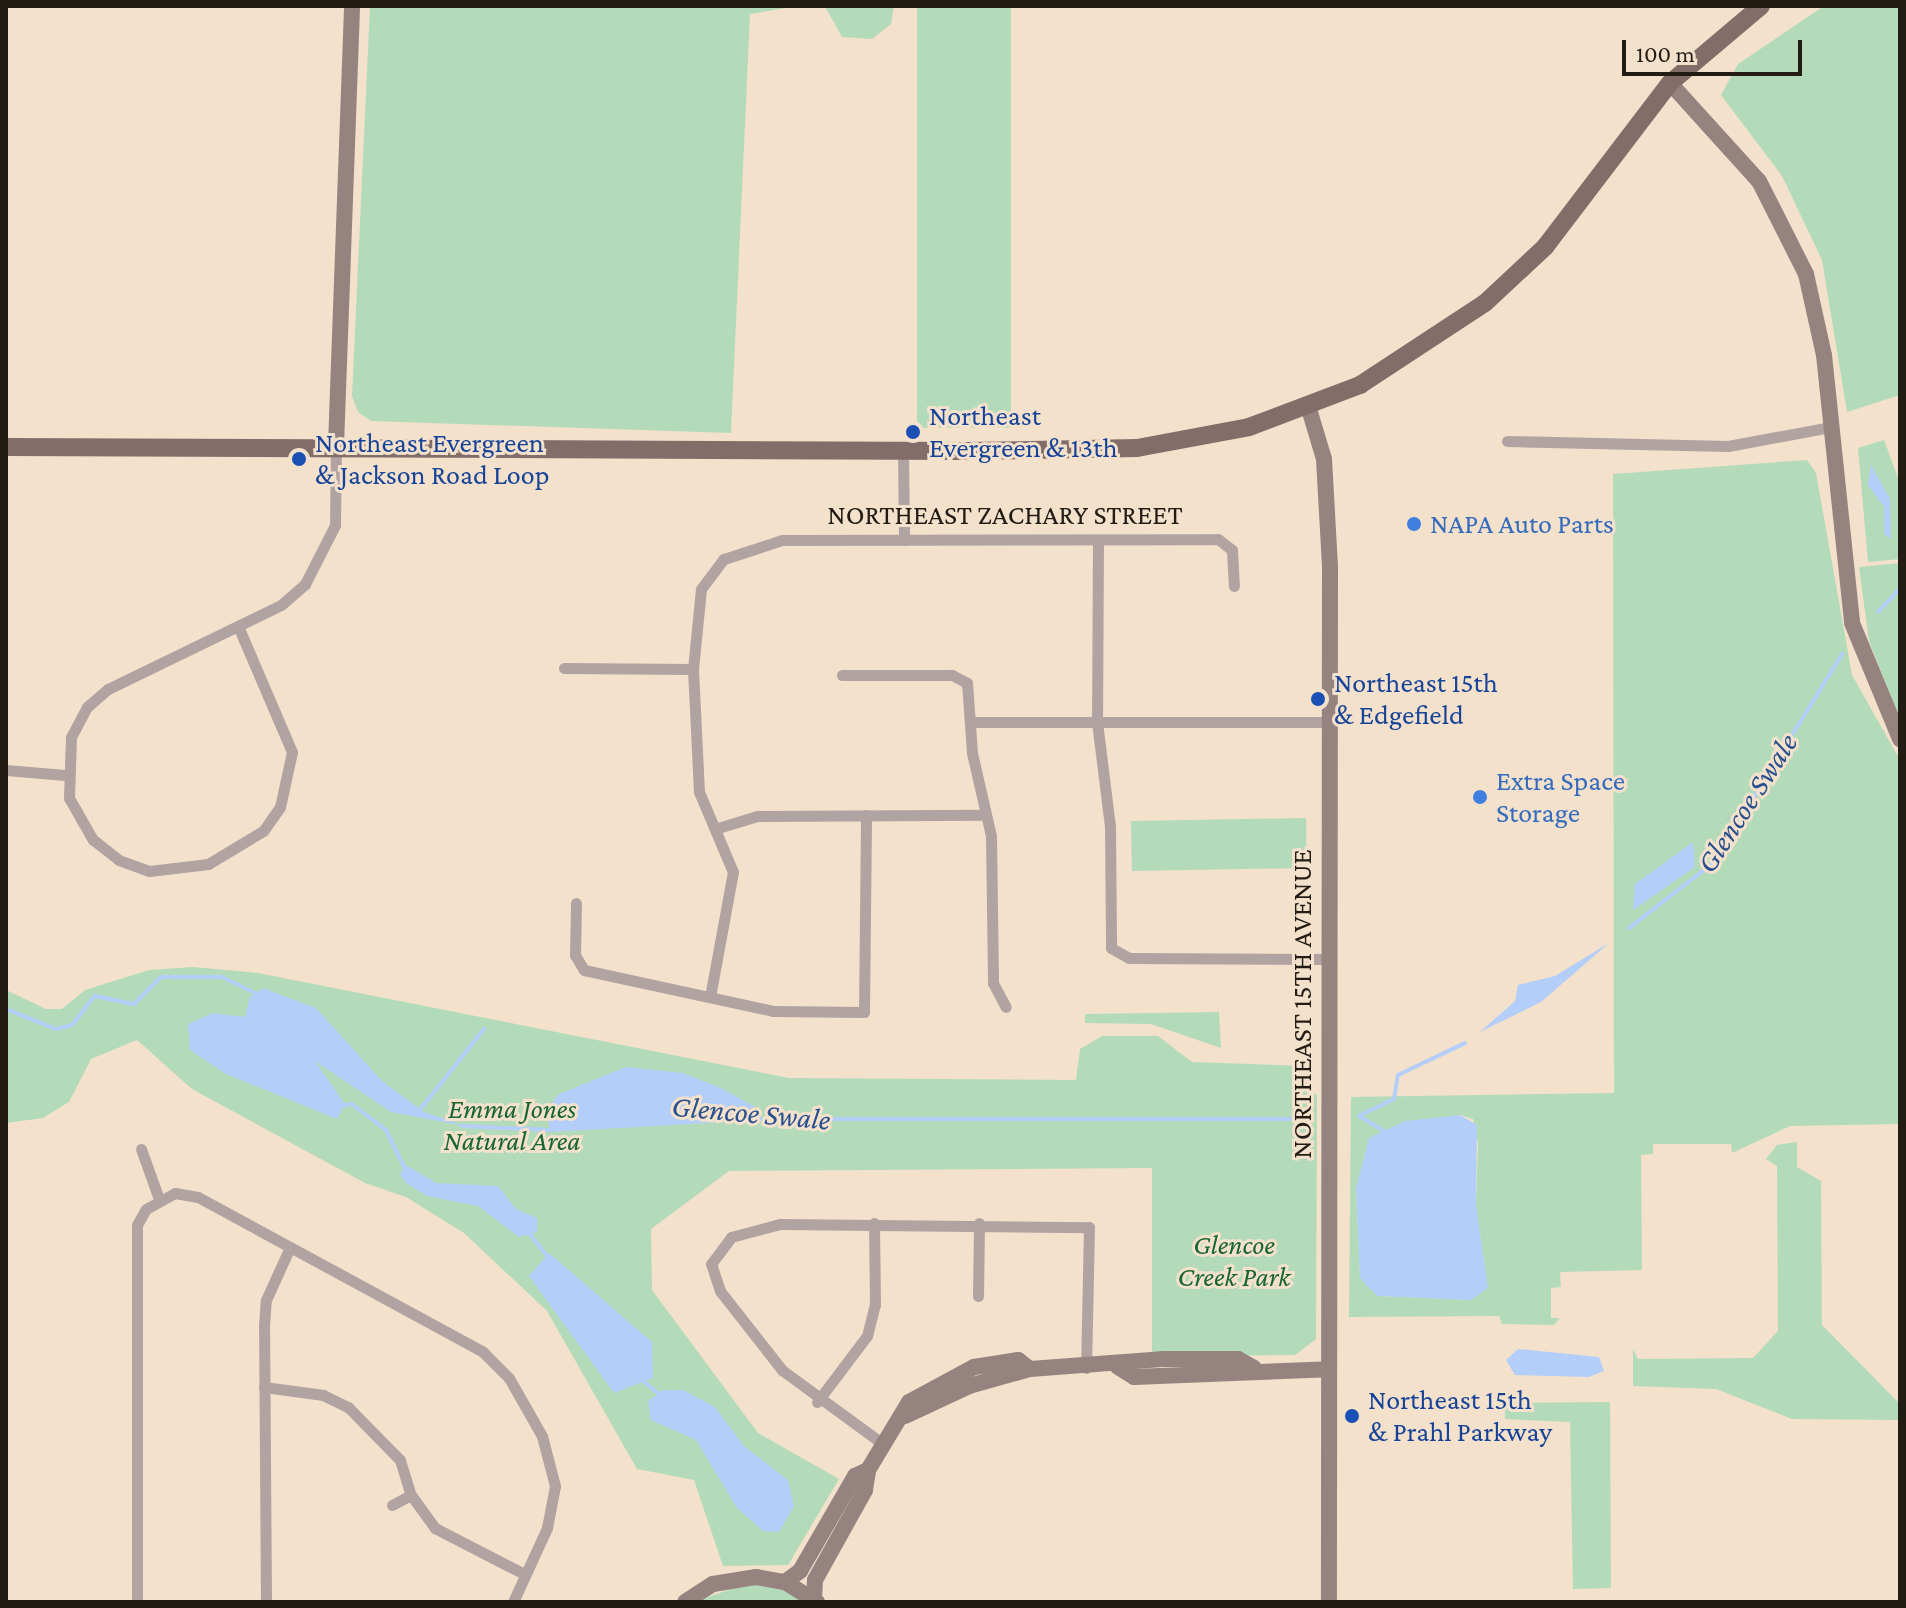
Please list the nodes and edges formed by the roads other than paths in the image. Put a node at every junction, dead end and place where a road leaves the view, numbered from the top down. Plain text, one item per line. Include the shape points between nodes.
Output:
1 (352, 6) edge
2 (1761, 6) edge
3 (1670, 83) junction
4 (1309, 409) junction
5 (1831, 427) junction
6 (1507, 441) dead end
7 (336, 445) junction
8 (6, 447) edge
9 (903, 452) junction
10 (904, 540) junction
11 (1098, 540) junction
12 (1234, 586) dead end
13 (238, 626) junction
14 (564, 668) dead end
15 (693, 669) junction
16 (842, 675) dead end
17 (971, 722) junction
18 (1097, 722) junction
19 (1328, 722) junction
20 (1900, 739) edge
21 (6, 770) edge
22 (65, 775) junction
23 (866, 815) junction
24 (985, 815) junction
25 (718, 828) junction
26 (576, 903) dead end
27 (1327, 959) junction
28 (710, 997) junction
29 (1006, 1007) dead end
30 (141, 1149) dead end
31 (159, 1199) junction
32 (874, 1223) junction
33 (979, 1223) junction
34 (290, 1247) junction
35 (978, 1296) dead end
36 (1086, 1368) junction
37 (1329, 1369) junction
38 (264, 1387) junction
39 (817, 1402) junction
40 (883, 1444) junction
41 (868, 1470) junction
42 (411, 1495) junction
43 (392, 1505) dead end
44 (522, 1573) junction
45 (785, 1582) junction
46 (816, 1600) edge
47 (137, 1602) edge
48 (266, 1602) edge
49 (513, 1602) edge
50 (685, 1602) edge
51 (1329, 1602) edge

1 - 7 street
2 - 3 main road
3 - 4 main road via 1517,275 1437,340
3 - 5 street via 1740,154 1792,242 1817,311
4 - 9 main road via 1137,448
4 - 19 street, NORTHEAST 15TH AVENUE via 1320,434 1328,497
5 - 6 street via 1728,446
5 - 20 street via 1852,623
7 - 8 main road
7 - 9 main road
7 - 13 street via 335,525 324,556 281,605
9 - 10 street
10 - 11 street, NORTHEAST ZACHARY STREET
10 - 15 street, NORTHEAST ZACHARY STREET via 782,540 739,550 701,589
11 - 12 street, NORTHEAST ZACHARY STREET via 1223,540 1234,558
11 - 18 street
13 - 22 street via 108,689 87,707 71,737
13 - 22 street via 292,752 280,807 263,831 208,864 149,871 93,840
14 - 15 street
15 - 25 street via 694,767
16 - 17 street via 952,675 967,683
17 - 18 street
17 - 24 street
18 - 19 street
18 - 27 street via 1115,952
19 - 27 street, NORTHEAST 15TH AVENUE
21 - 22 street
23 - 24 street
23 - 25 street via 757,816
23 - 28 street via 864,1012 793,1014
24 - 29 street via 993,983
25 - 28 street via 733,898
26 - 28 street via 576,965
27 - 37 street, NORTHEAST 15TH AVENUE
30 - 31 street
31 - 34 street via 198,1197
31 - 47 street via 137,1225
32 - 33 street
32 - 39 street via 875,1305 867,1336
32 - 39 street via 755,1228 731,1237 711,1264 720,1291
33 - 35 street
33 - 36 street via 1089,1227
34 - 38 street via 266,1300
34 - 44 street via 482,1351 509,1378 542,1436 555,1486 547,1528
36 - 37 street via 1118,1367 1134,1377 1254,1368
36 - 40 street via 1030,1369 1018,1360 974,1367 925,1390
37 - 51 street, NORTHEAST 15TH AVENUE
38 - 42 street via 323,1395 348,1407 400,1460
38 - 48 street
39 - 40 street
40 - 41 street
41 - 45 street via 855,1476 800,1571
41 - 46 street via 865,1490 815,1580
42 - 43 street
42 - 44 street via 456,1543
44 - 49 street
45 - 46 street
45 - 50 street via 727,1579

